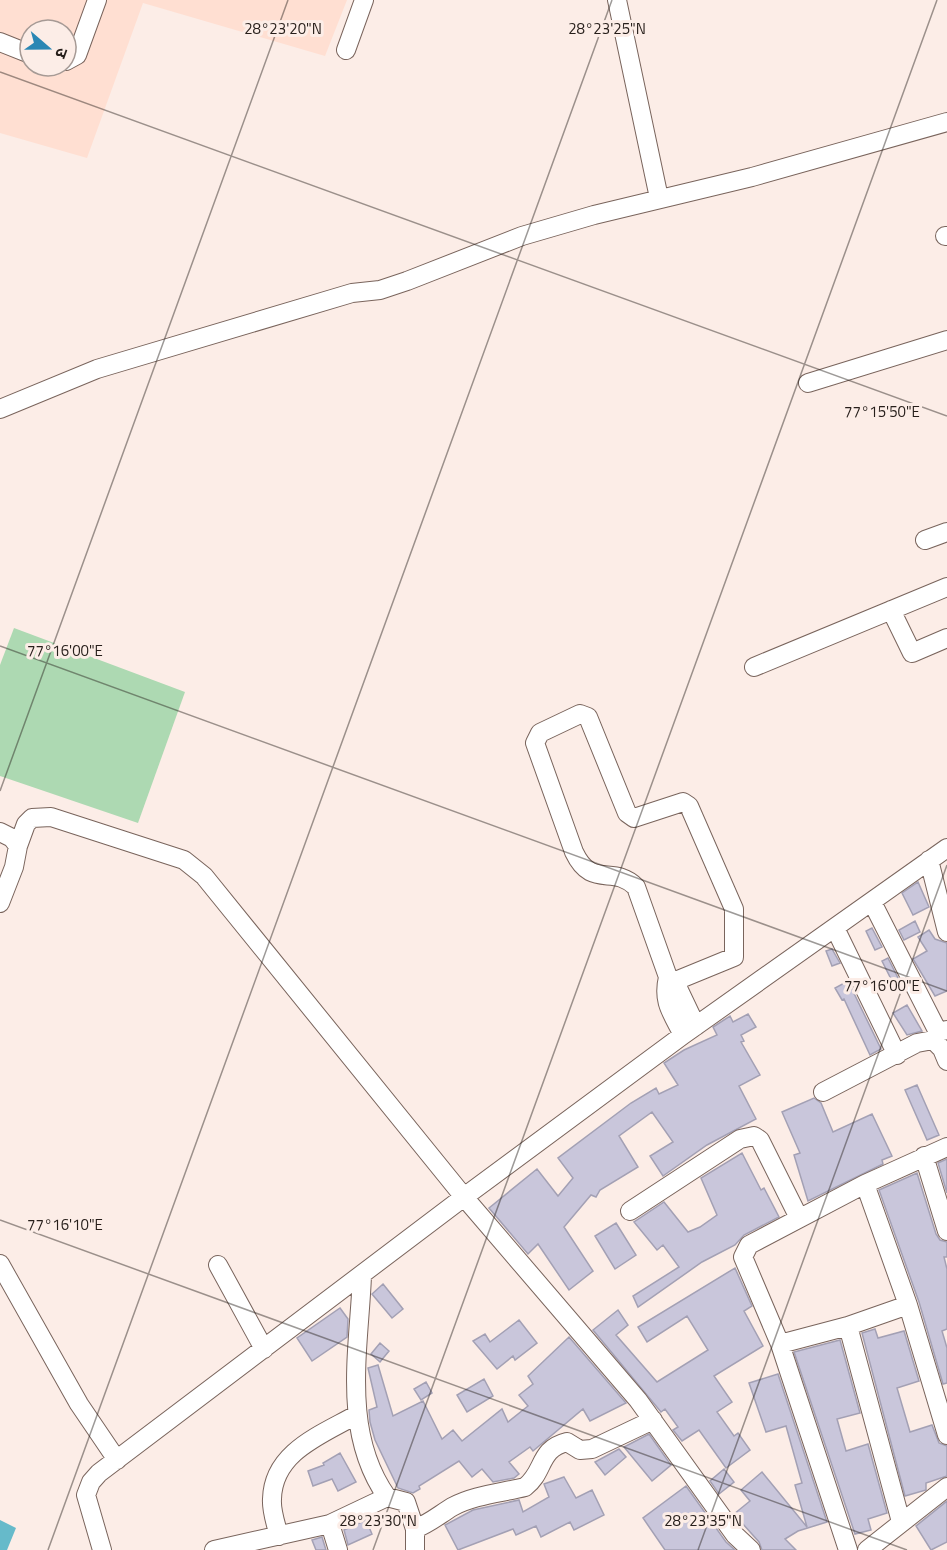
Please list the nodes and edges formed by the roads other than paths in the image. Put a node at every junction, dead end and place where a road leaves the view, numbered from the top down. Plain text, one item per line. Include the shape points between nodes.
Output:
1 (98, 0) edge
2 (364, 0) edge
3 (617, 0) edge
4 (0, 42) edge
5 (18, 49) edge
6 (346, 50) dead end
7 (78, 52) edge
8 (947, 122) edge
9 (659, 198) junction
10 (947, 340) edge
11 (808, 383) dead end
12 (0, 409) edge
13 (947, 532) edge
14 (925, 540) dead end
15 (947, 587) edge
16 (891, 610) junction
17 (946, 641) edge
18 (754, 667) dead end
19 (0, 832) edge
20 (18, 846) junction
21 (947, 848) edge
22 (929, 861) junction
23 (872, 902) junction
24 (0, 903) edge
25 (835, 928) junction
26 (947, 932) edge
27 (671, 980) junction
28 (947, 1029) edge
29 (690, 1031) junction
30 (897, 1055) junction
31 (947, 1061) edge
32 (823, 1092) dead end
33 (947, 1147) edge
34 (924, 1156) junction
35 (865, 1184) junction
36 (464, 1197) junction
37 (630, 1211) dead end
38 (799, 1218) junction
39 (947, 1231) edge
40 (0, 1264) edge
41 (218, 1264) dead end
42 (362, 1276) junction
43 (908, 1305) junction
44 (848, 1326) junction
45 (780, 1344) junction
46 (264, 1349) junction
47 (356, 1415) junction
48 (653, 1420) junction
49 (947, 1435) edge
50 (117, 1460) junction
51 (947, 1487) edge
52 (387, 1497) junction
53 (901, 1522) junction
54 (330, 1524) junction
55 (415, 1529) junction
56 (279, 1536) junction
57 (102, 1550) edge
58 (214, 1550) edge
59 (338, 1550) edge
60 (416, 1550) edge
61 (751, 1550) edge
62 (848, 1550) edge
63 (867, 1550) edge

1 - 7 street
2 - 6 street
3 - 9 street
4 - 5 street
8 - 9 street via 752,177
9 - 12 street via 522,236 380,290 352,293 97,369
10 - 11 street
13 - 14 street
15 - 16 street
16 - 17 street via 912,653
16 - 18 street
19 - 20 street
20 - 24 street
20 - 36 street via 32,818 51,817 184,860 204,876
21 - 22 street
22 - 23 street
22 - 26 street
23 - 25 street
23 - 28 street via 938,1032
25 - 29 street
25 - 30 street
27 - 27 street via 636,887 628,880 593,874 581,865 535,743 540,733 580,714 588,717 627,813 634,818 683,802 689,806 734,909 734,957
27 - 29 street via 664,993 666,1000
29 - 36 street
30 - 31 street via 917,1043 933,1040
30 - 32 street
33 - 34 street
34 - 35 street
34 - 39 street
35 - 38 street
35 - 43 street
36 - 42 street
36 - 48 street
37 - 38 street via 740,1139 754,1136 760,1140
38 - 45 street via 754,1240 743,1257
40 - 50 street via 79,1404
41 - 46 street
42 - 46 street
42 - 47 street
43 - 44 street
43 - 49 street
44 - 45 street
44 - 53 street
45 - 62 street
46 - 50 street
47 - 52 street via 364,1451
47 - 56 street via 303,1445 284,1463 271,1501
48 - 55 street via 592,1449 580,1450 567,1442 555,1445 546,1453 532,1483 472,1499
48 - 61 street via 735,1535
50 - 57 street via 87,1488 88,1506
51 - 53 street
52 - 54 street
52 - 55 street via 406,1502
53 - 63 street
54 - 56 street
54 - 59 street
55 - 60 street
56 - 58 street

